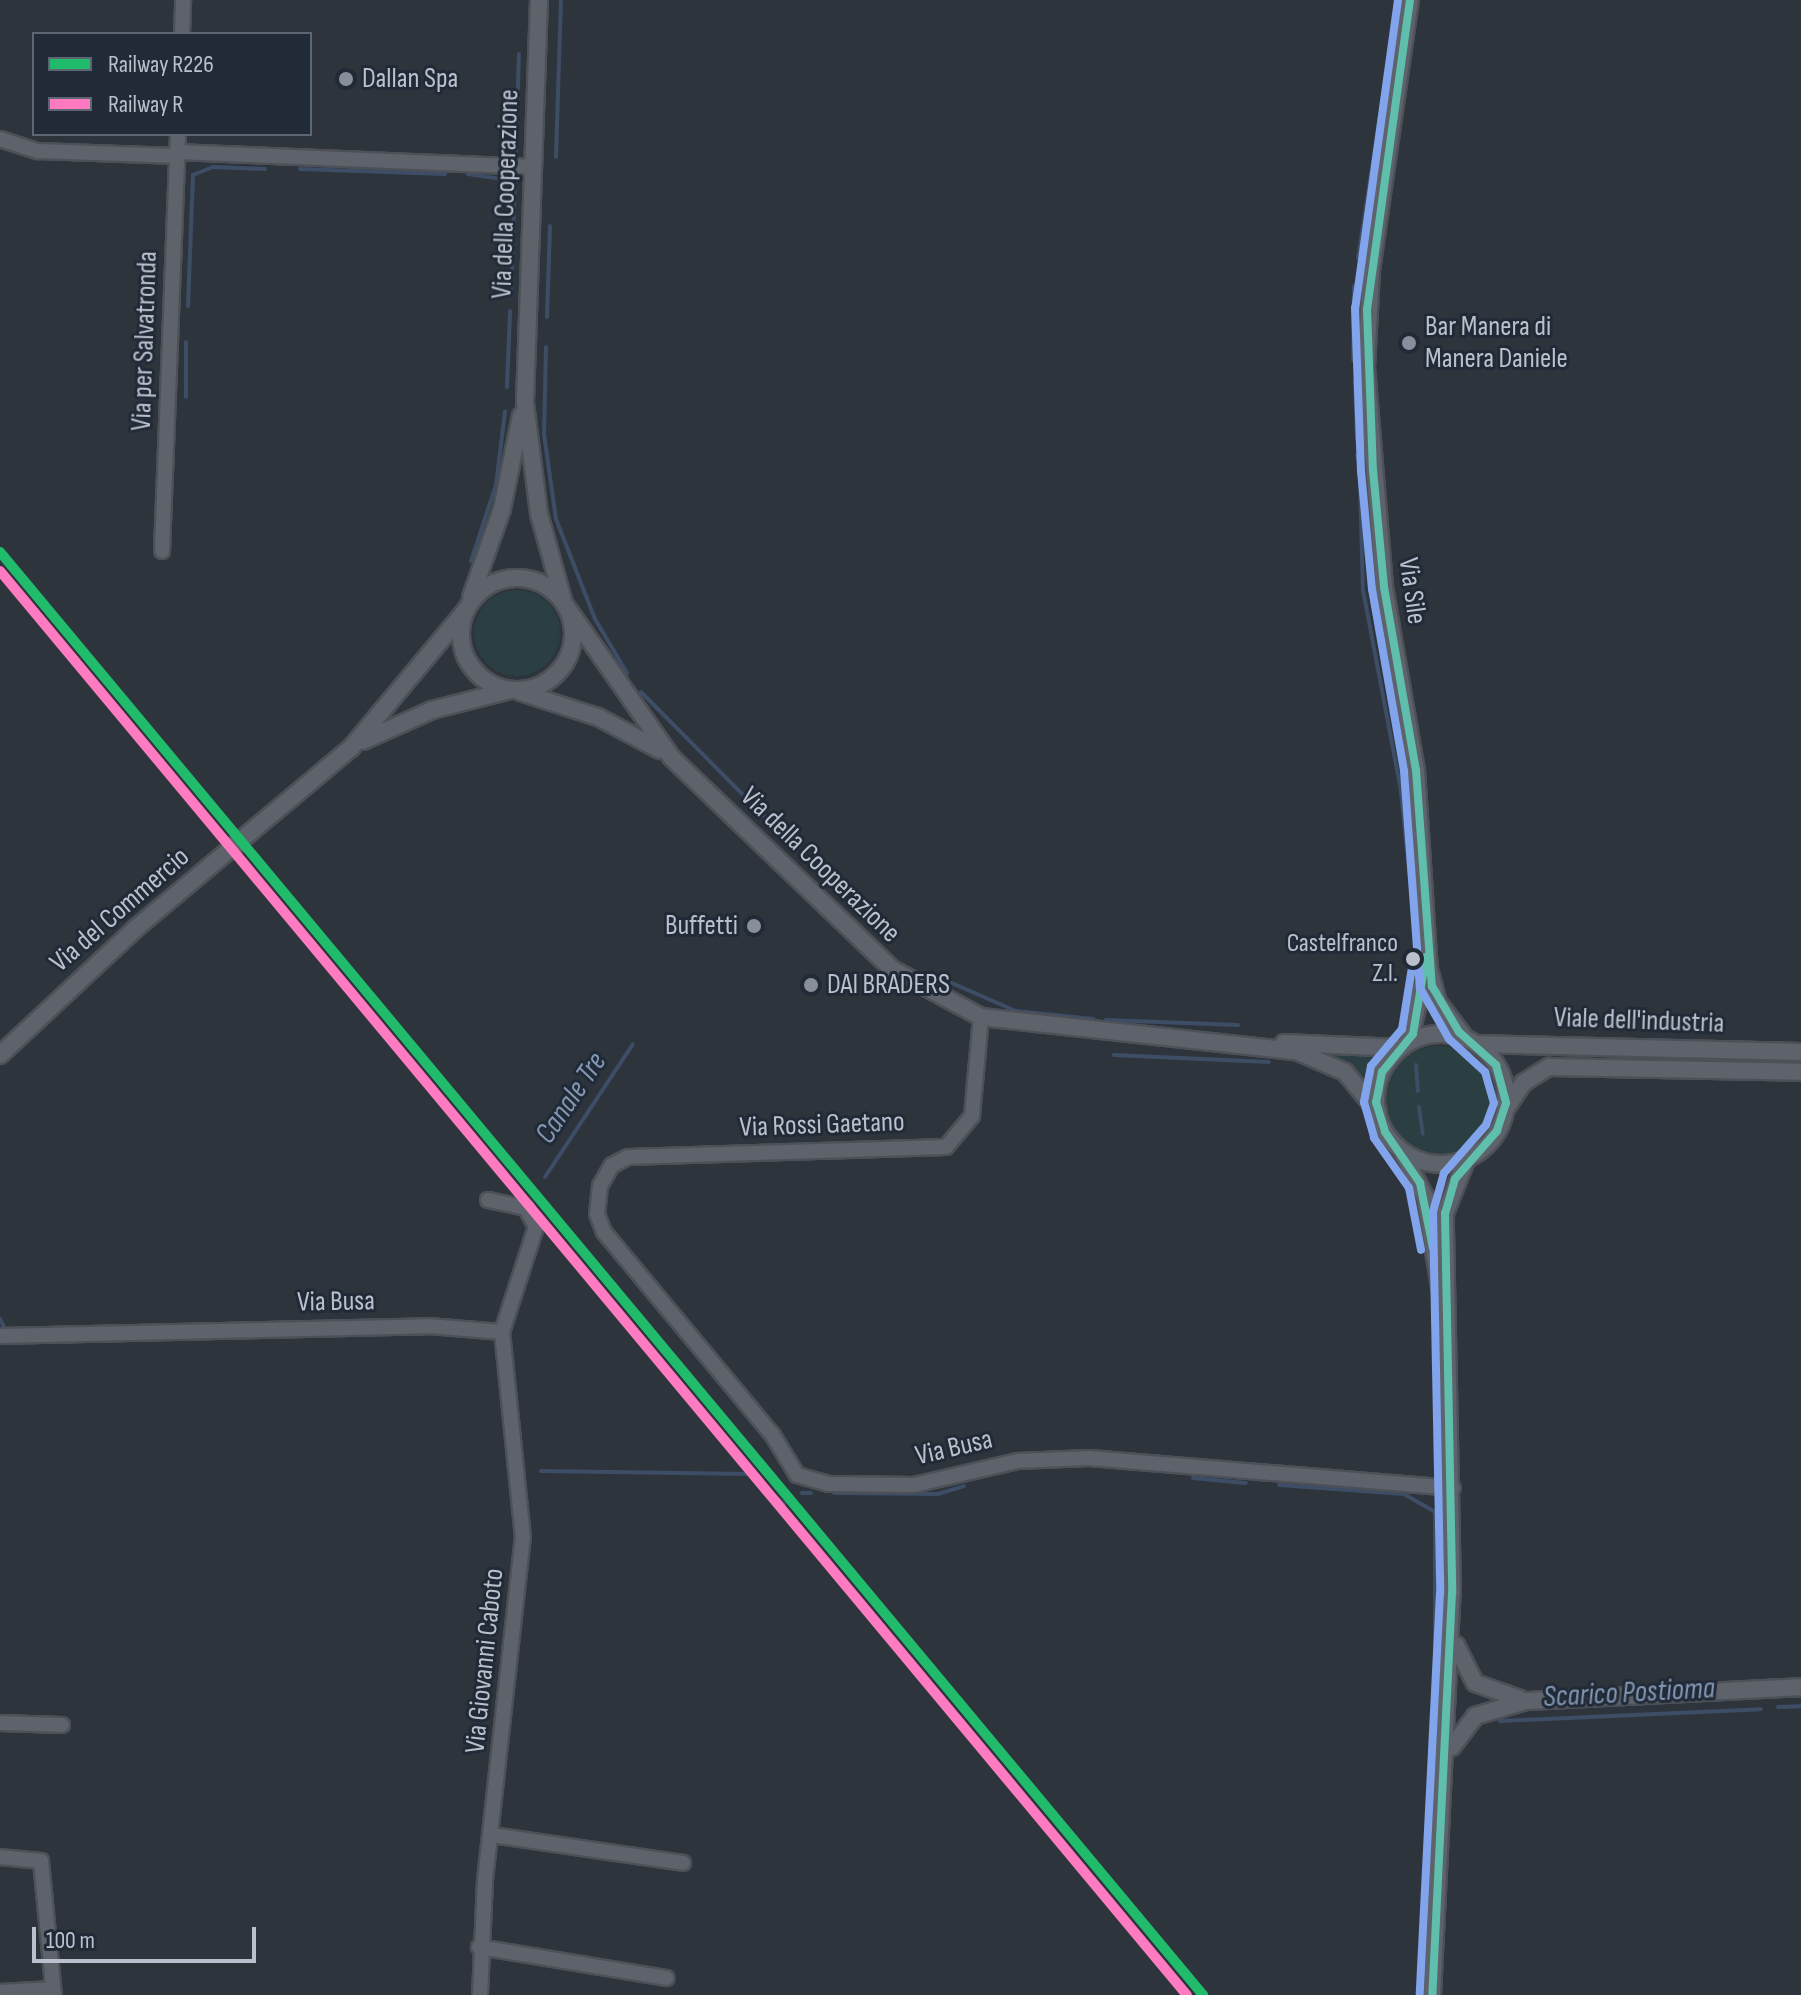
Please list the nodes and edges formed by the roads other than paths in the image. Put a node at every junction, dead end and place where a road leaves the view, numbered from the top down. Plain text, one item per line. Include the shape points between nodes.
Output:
1 (183, 0) edge
2 (539, 0) edge
3 (1410, 0) edge
4 (182, 32) edge
5 (178, 136) edge
6 (0, 139) edge
7 (177, 154) junction
8 (532, 167) junction
9 (524, 390) junction
10 (162, 551) dead end
11 (566, 604) junction
12 (467, 608) junction
13 (512, 690) junction
14 (351, 748) junction
15 (672, 758) junction
16 (1426, 950) junction
17 (981, 1017) junction
18 (1470, 1041) junction
19 (1270, 1044) junction
20 (1405, 1045) junction
21 (1801, 1052) edge
22 (0, 1055) edge
23 (1801, 1072) edge
24 (1378, 1112) junction
25 (1504, 1113) junction
26 (1399, 1148) junction
27 (1467, 1158) junction
28 (488, 1200) dead end
29 (597, 1214) joint
30 (1447, 1313) junction
31 (502, 1332) junction
32 (0, 1336) edge
33 (1453, 1488) junction
34 (1452, 1593) junction
35 (1456, 1645) junction
36 (1801, 1687) edge
37 (1526, 1701) junction
38 (0, 1723) edge
39 (62, 1725) dead end
40 (1452, 1747) junction
41 (1445, 1814) junction
42 (492, 1835) junction
43 (0, 1857) edge
44 (683, 1863) dead end
45 (479, 1947) junction
46 (666, 1978) dead end
47 (0, 1992) edge
48 (54, 1992) edge
49 (480, 1995) edge
50 (1432, 1995) edge

1 - 4 street
2 - 8 street, Via della Cooperazione
3 - 16 street, Via Sile via 1366,357 1384,587 1416,770
5 - 7 street, Via per Salvatronda
6 - 7 street via 38,151
7 - 8 street
7 - 10 street, Via per Salvatronda
8 - 9 street, Via della Cooperazione
9 - 11 street, Via della Cooperazione via 539,514
9 - 12 street, Via della Cooperazione via 507,493
11 - 12 street via 519,577 490,584
11 - 13 street via 574,640 567,661 543,685
11 - 15 street, Via della Cooperazione
12 - 13 street via 466,657 479,676
12 - 14 street, Via del Commercio
13 - 14 street, Via del Commercio via 432,710
13 - 15 street, Via della Cooperazione via 598,717
14 - 22 street, Via del Commercio via 135,929
15 - 17 street, Via della Cooperazione via 860,944
16 - 18 street, Via Sile via 1438,1002
16 - 20 street, Via Sile
17 - 19 street, Via della Cooperazione
17 - 29 street, Via Rossi Gaetano via 970,1122 946,1147 628,1157 604,1177
18 - 20 street via 1441,1034
18 - 21 street, Viale dell'industria
18 - 25 street via 1501,1074
19 - 20 street, Via della Cooperazione
19 - 24 street, Via della Cooperazione via 1340,1068
20 - 24 street via 1382,1072
23 - 25 street, Viale dell'industria via 1549,1067 1523,1083
24 - 26 street
25 - 27 street via 1491,1140
26 - 27 street via 1426,1162
26 - 30 street via 1425,1197
27 - 30 street via 1446,1202
28 - 31 street via 526,1208 536,1227
29 - 33 street, Via Busa via 797,1475 809,1481 914,1485 1018,1461 1089,1458
30 - 33 street
31 - 32 street, Via Busa via 429,1326
31 - 42 street, Via Giovanni Caboto via 523,1538
33 - 34 street
34 - 35 street
34 - 41 street
35 - 37 street via 1475,1683
35 - 40 street
36 - 37 street
37 - 40 street via 1475,1716
38 - 39 street
40 - 41 street
41 - 50 street
42 - 44 street
42 - 45 street, Via Giovanni Caboto
43 - 48 street via 41,1861
45 - 46 street
45 - 49 street, Via Giovanni Caboto
47 - 48 street

